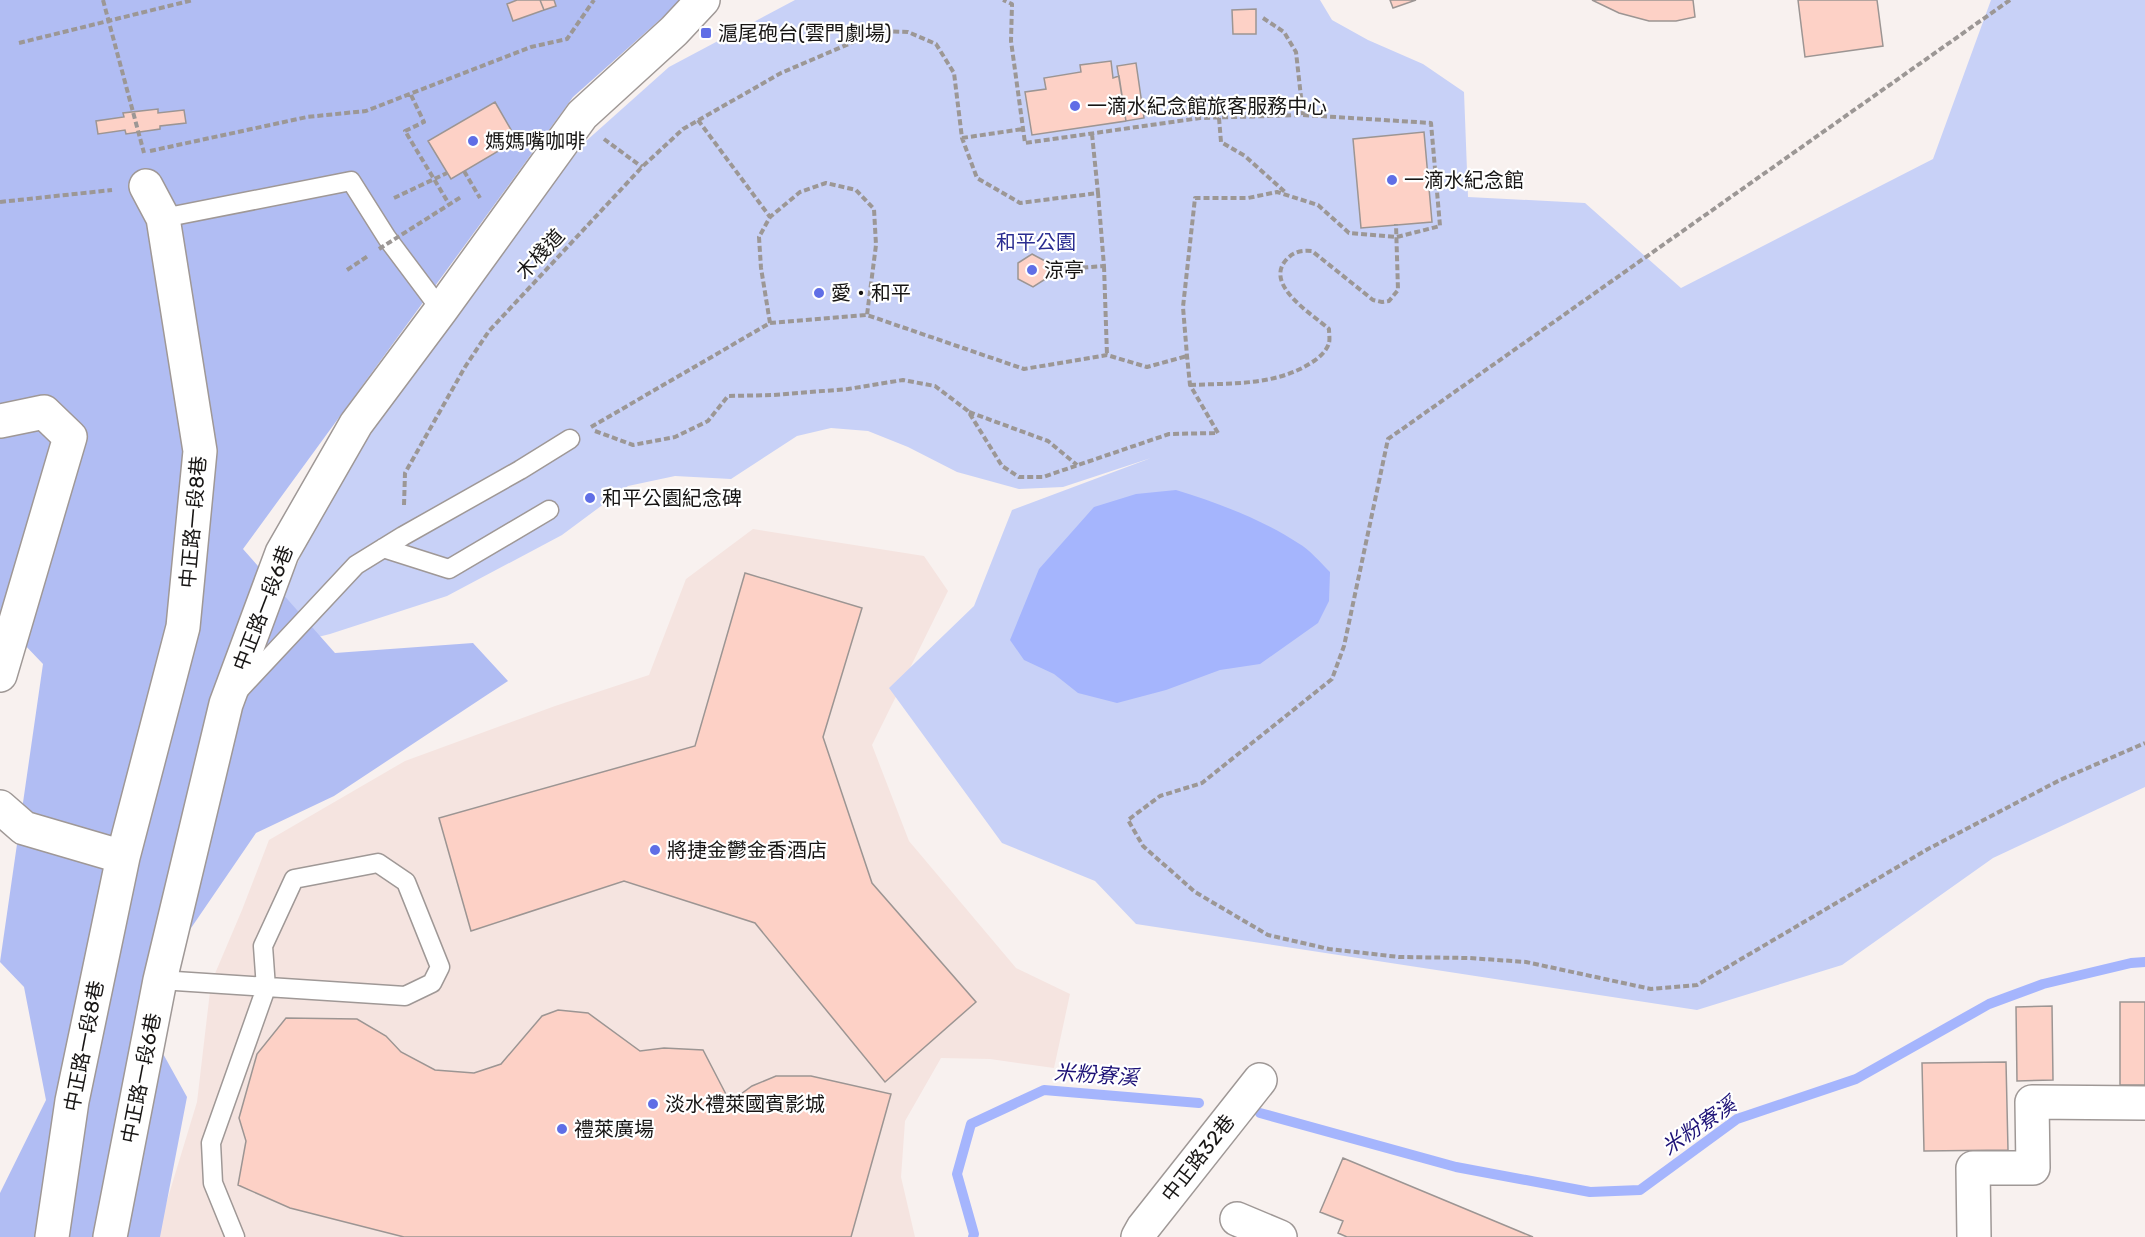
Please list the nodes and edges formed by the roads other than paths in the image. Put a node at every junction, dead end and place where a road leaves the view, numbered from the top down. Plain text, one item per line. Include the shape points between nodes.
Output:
1 (703, 0) edge
2 (146, 186) road end
3 (163, 218) junction
4 (441, 310) junction
5 (0, 421) edge
6 (570, 439) dead end
7 (549, 510) dead end
8 (383, 548) junction
9 (0, 675) edge
10 (226, 704) junction
11 (0, 807) edge
12 (123, 857) junction
13 (160, 980) junction
14 (266, 988) junction
15 (1260, 1080) dead end
16 (2145, 1103) edge
17 (1237, 1219) dead end
18 (52, 1237) edge
19 (110, 1237) edge
20 (235, 1237) edge
21 (1138, 1237) edge
22 (1280, 1237) edge
23 (1974, 1237) edge

1 - 4 street, 中正路一段6巷 via 582,115
2 - 3 street, 中正路一段8巷
3 - 4 lane via 351,181 387,238
3 - 12 street, 中正路一段8巷 via 200,451 183,627
4 - 10 street, 中正路一段6巷 via 356,424 282,554
5 - 9 street via 44,412 70,437
6 - 8 lane
7 - 8 lane via 448,569
8 - 10 lane via 356,565
10 - 13 street, 中正路一段6巷
11 - 12 street via 24,828
12 - 18 street, 中正路一段8巷 via 72,1101
13 - 14 lane
13 - 19 street, 中正路一段6巷
14 - 14 lane via 405,996 432,983 440,967 406,882 378,863 294,879 263,946
14 - 20 lane via 211,1143 213,1183
15 - 21 street, 中正路32巷
16 - 23 street via 2032,1102 2033,1168 1973,1168
17 - 22 street

